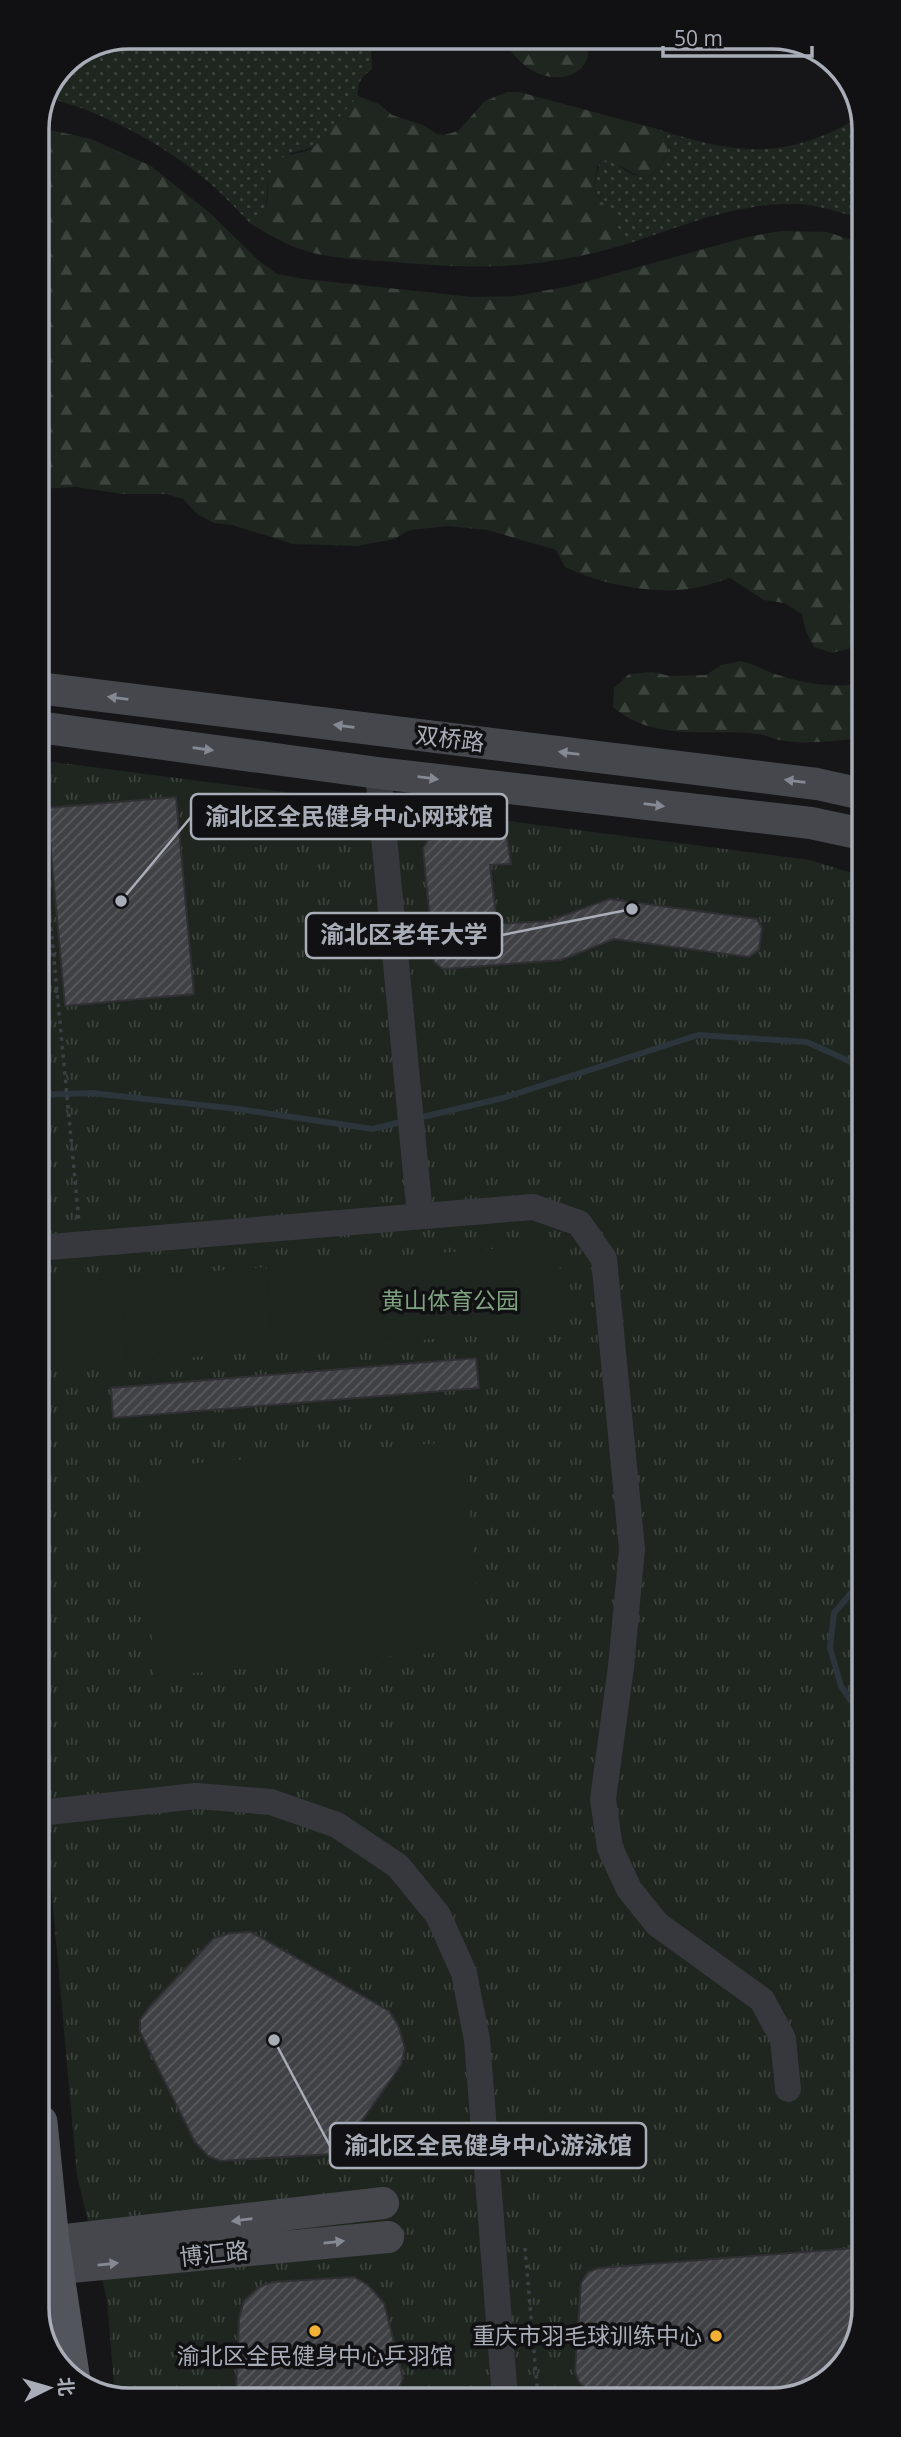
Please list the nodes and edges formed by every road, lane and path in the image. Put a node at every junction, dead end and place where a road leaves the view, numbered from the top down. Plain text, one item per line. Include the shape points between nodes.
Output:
1 (49, 689) edge
2 (49, 728) edge
3 (378, 773) junction
4 (852, 792) edge
5 (852, 832) edge
6 (49, 901) edge
7 (58, 991) junction
8 (49, 992) edge
9 (420, 1216) junction
10 (81, 1244) junction
11 (49, 1247) edge
12 (49, 1812) edge
13 (788, 2089) dead end
14 (383, 2203) dead end
15 (387, 2237) dead end
16 (525, 2248) dead end
17 (49, 2256) edge
18 (49, 2256) edge
19 (49, 2266) edge
20 (67, 2353) edge
21 (504, 2388) edge
22 (537, 2388) edge

4 -> 1 main road, 双桥路 via 817,783
2 -> 3 main road, 双桥路
3 -> 5 main road, 双桥路 via 811,823
3 - 9 street
6 - 7 path
7 - 8 path
7 - 10 path
9 - 10 street
9 - 13 street via 533,1207 579,1223 604,1259 632,1549 603,1799 610,1848 629,1889 657,1924 762,2000 783,2039
10 - 11 street
12 - 21 street via 197,1796 271,1802 337,1825 378,1852 398,1866 438,1915 464,1973 477,2040
14 -> 17 main road, 博汇路
18 -> 15 main road, 博汇路
16 - 22 path
19 - 20 main road

